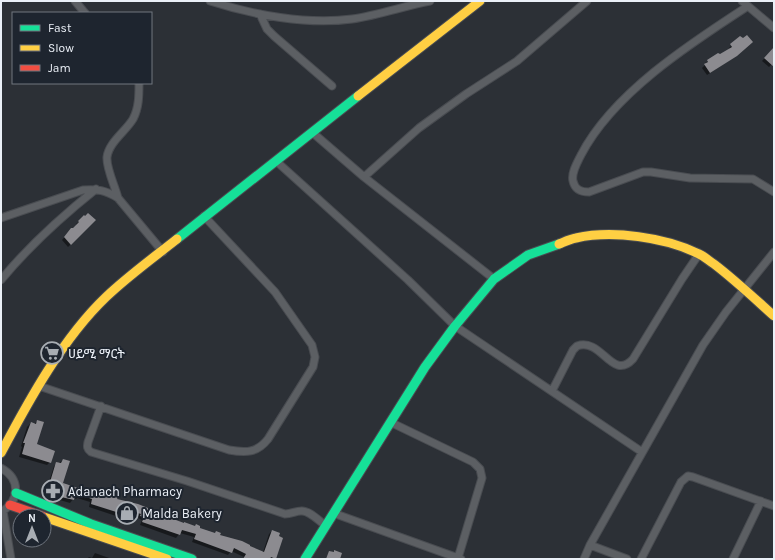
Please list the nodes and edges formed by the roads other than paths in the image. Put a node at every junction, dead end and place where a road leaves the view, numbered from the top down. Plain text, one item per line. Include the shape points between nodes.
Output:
1 (76, 1) edge
2 (210, 1) edge
3 (426, 1) edge
4 (480, 1) edge
5 (587, 1) edge
6 (745, 4) edge
7 (84, 12) edge
8 (260, 14) junction
9 (774, 28) edge
10 (139, 84) edge
11 (332, 86) dead end
12 (313, 133) junction
13 (276, 161) junction
14 (364, 177) junction
15 (96, 189) junction
16 (774, 192) edge
17 (118, 198) junction
18 (204, 216) junction
19 (1, 218) edge
20 (163, 252) junction
21 (774, 252) edge
22 (699, 254) junction
23 (494, 279) junction
24 (1, 280) edge
25 (744, 289) junction
26 (774, 316) edge
27 (455, 326) junction
28 (39, 386) junction
29 (552, 391) junction
30 (101, 406) junction
31 (390, 422) junction
32 (642, 452) junction
33 (1, 453) edge
34 (1, 468) edge
35 (16, 493) junction
36 (761, 501) junction
37 (774, 506) edge
38 (5, 509) edge
39 (333, 513) junction
40 (52, 519) edge
41 (325, 525) junction
42 (590, 545) junction
43 (460, 558) edge
44 (11, 559) edge
45 (167, 559) edge
46 (192, 559) edge
47 (305, 559) edge
48 (584, 559) edge
49 (627, 559) edge
50 (641, 559) edge
51 (733, 559) edge

1 - 7 street
2 - 8 street
3 - 8 street via 353,19 330,21
4 - 12 street
5 - 14 street via 517,61 419,128
6 - 9 street
6 - 16 street via 691,43 632,91 586,144 572,179 577,189 582,192 589,192 643,172 690,178 753,179
8 - 11 street via 267,29
10 - 17 street via 139,100 133,119 107,154 107,163
12 - 13 street
12 - 14 street
13 - 18 street
13 - 27 street
14 - 23 street
15 - 17 street
15 - 19 street via 83,190
15 - 24 street via 68,211
17 - 20 street
18 - 20 street
18 - 30 street via 284,303 312,345 315,357 313,367 268,439 263,446 253,451 229,450
20 - 28 street via 106,297 78,328
21 - 25 street
22 - 23 street via 647,238 597,235 575,238 539,250
22 - 25 street
22 - 29 street via 629,364 620,367 596,348 587,344 577,346
23 - 27 street
25 - 26 street
25 - 32 street via 703,345
27 - 29 street
27 - 31 street via 425,366
28 - 30 street
28 - 33 street
29 - 32 street
30 - 41 street via 88,442 88,449 91,452 285,514 306,511
31 - 39 street
31 - 43 street via 473,462 480,470 482,478 479,493
32 - 42 street
34 - 35 street via 14,480
35 - 38 street
35 - 46 street via 91,524
36 - 37 street
36 - 50 street via 688,476 681,482
36 - 51 street
38 - 44 street
39 - 41 street
39 - 43 street
40 - 45 street
41 - 47 street
42 - 48 street
42 - 49 street

